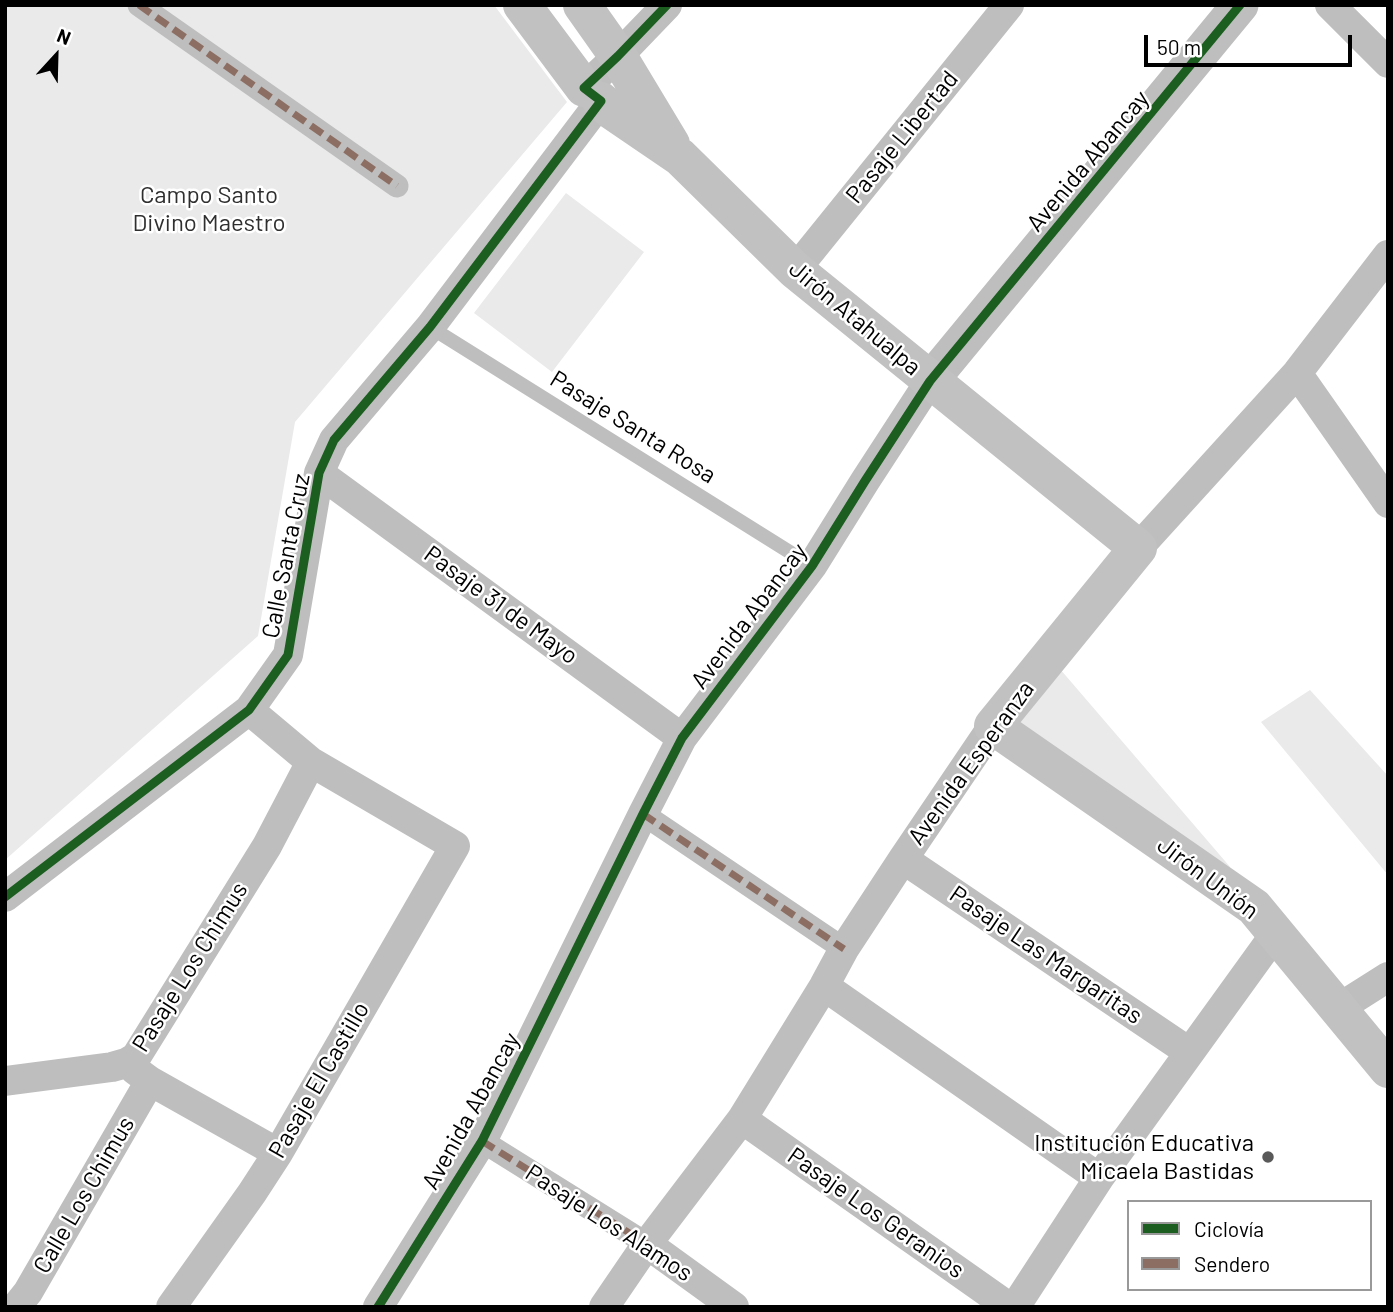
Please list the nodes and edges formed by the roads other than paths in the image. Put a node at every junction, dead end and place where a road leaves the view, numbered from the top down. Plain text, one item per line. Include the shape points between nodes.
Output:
1 (139, 5) edge
2 (522, 5) edge
3 (582, 5) edge
4 (667, 5) edge
5 (1009, 5) edge
6 (1240, 5) edge
7 (1330, 5) edge
8 (618, 56) junction
9 (1388, 63) edge
10 (593, 94) junction
11 (680, 157) junction
12 (397, 186) dead end
13 (1388, 255) edge
14 (795, 270) junction
15 (430, 327) junction
16 (1297, 373) junction
17 (930, 381) junction
18 (320, 473) junction
19 (1388, 503) edge
20 (1138, 548) junction
21 (812, 566) junction
22 (249, 710) junction
23 (993, 726) junction
24 (682, 737) junction
25 (312, 762) junction
26 (643, 814) junction
27 (903, 859) junction
28 (5, 897) edge
29 (1276, 933) junction
30 (844, 949) junction
31 (1388, 977) edge
32 (824, 986) junction
33 (1339, 1009) junction
34 (1189, 1052) junction
35 (126, 1063) junction
36 (1388, 1069) edge
37 (5, 1081) edge
38 (150, 1082) junction
39 (742, 1119) junction
40 (482, 1141) junction
41 (278, 1153) junction
42 (1099, 1178) junction
43 (647, 1244) junction
44 (16, 1307) edge
45 (171, 1307) edge
46 (378, 1307) edge
47 (604, 1307) edge
48 (734, 1307) edge
49 (1009, 1307) edge
50 (1015, 1307) edge

1 - 12 street
2 - 10 main road, Jirón Atahualpa
3 - 8 main road, Jirón Atahualpa
4 - 8 street, Calle Santa Cruz
5 - 14 street, Pasaje Libertad
6 - 17 street, Avenida Abancay
7 - 9 street
8 - 10 street, Calle Santa Cruz
8 - 11 main road, Jirón Atahualpa
10 - 11 main road, Jirón Atahualpa
10 - 15 street, Calle Santa Cruz
11 - 14 main road, Jirón Atahualpa
13 - 16 street, Avenida Esperanza
14 - 17 main road, Jirón Atahualpa
15 - 18 street, Calle Santa Cruz via 334,440
15 - 21 lane, Pasaje Santa Rosa
16 - 19 street
16 - 20 street, Avenida Esperanza
17 - 20 main road, Jirón Atahualpa
17 - 21 street, Avenida Abancay
18 - 22 street, Calle Santa Cruz via 288,655
18 - 24 street, Pasaje 31 de Mayo
20 - 23 main road, Avenida Esperanza
21 - 24 street, Avenida Abancay
22 - 25 street
22 - 28 street, Calle Santa Cruz
23 - 27 street, Avenida Esperanza
23 - 29 main road, Jirón Unión via 1254,907
24 - 26 street, Avenida Abancay
25 - 35 street, Pasaje Los Chimus via 267,846 136,1057
25 - 41 street, Pasaje El Castillo via 454,846
26 - 30 street
26 - 40 street, Avenida Abancay
27 - 30 street, Avenida Esperanza
27 - 34 street, Pasaje Las Margaritas
29 - 33 main road, Jirón Unión
29 - 34 street
30 - 32 street, Avenida Esperanza
31 - 33 street
32 - 39 street, Avenida Esperanza
32 - 42 street
33 - 36 main road, Jirón Unión
34 - 42 street
35 - 37 street, Pasaje Los Chimus
35 - 38 street
38 - 41 street
38 - 44 street, Calle Los Chimus
39 - 43 street, Avenida Esperanza
39 - 49 street, Pasaje Los Geranios
40 - 43 street, Pasaje Los Alamos
40 - 46 street, Avenida Abancay
41 - 45 street, Pasaje El Castillo
42 - 50 street
43 - 47 street, Avenida Esperanza
43 - 48 street, Pasaje Los Alamos

